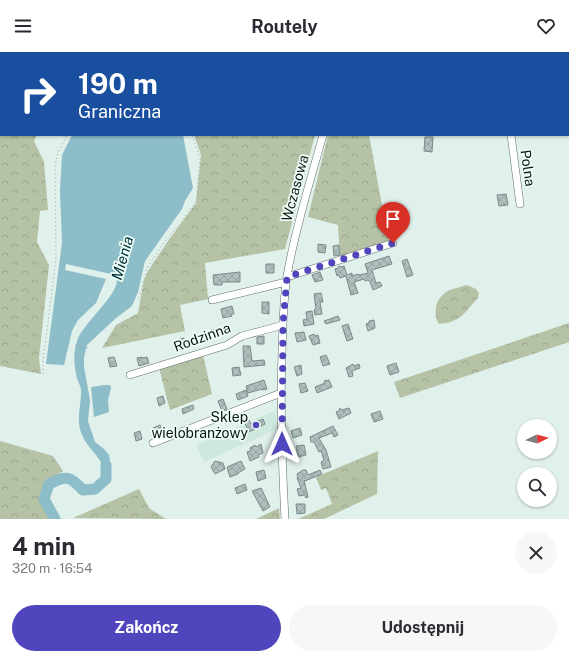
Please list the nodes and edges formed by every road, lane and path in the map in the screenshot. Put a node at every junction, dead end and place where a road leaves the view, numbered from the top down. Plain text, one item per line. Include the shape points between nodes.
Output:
1 (66, 136) edge
2 (192, 136) edge
3 (323, 136) edge
4 (511, 136) edge
5 (520, 204) dead end
6 (393, 243) dead end
7 (287, 280) junction
8 (139, 298) dead end
9 (212, 300) dead end
10 (283, 324) junction
11 (75, 345) dead end
12 (88, 348) dead end
13 (43, 374) dead end
14 (130, 375) dead end
15 (281, 393) junction
16 (153, 443) dead end
17 (286, 519) edge

1 - 13 path via 55,166 56,257
2 - 8 path via 200,159 196,201 147,268
3 - 7 street, Wczasowa
4 - 5 street, Polna
6 - 7 street
7 - 9 street
7 - 10 street, Wczasowa
10 - 14 street, Rodzinna via 242,336 227,345
10 - 15 street, Wczasowa
11 - 12 path
15 - 16 street
15 - 17 street, Wczasowa

